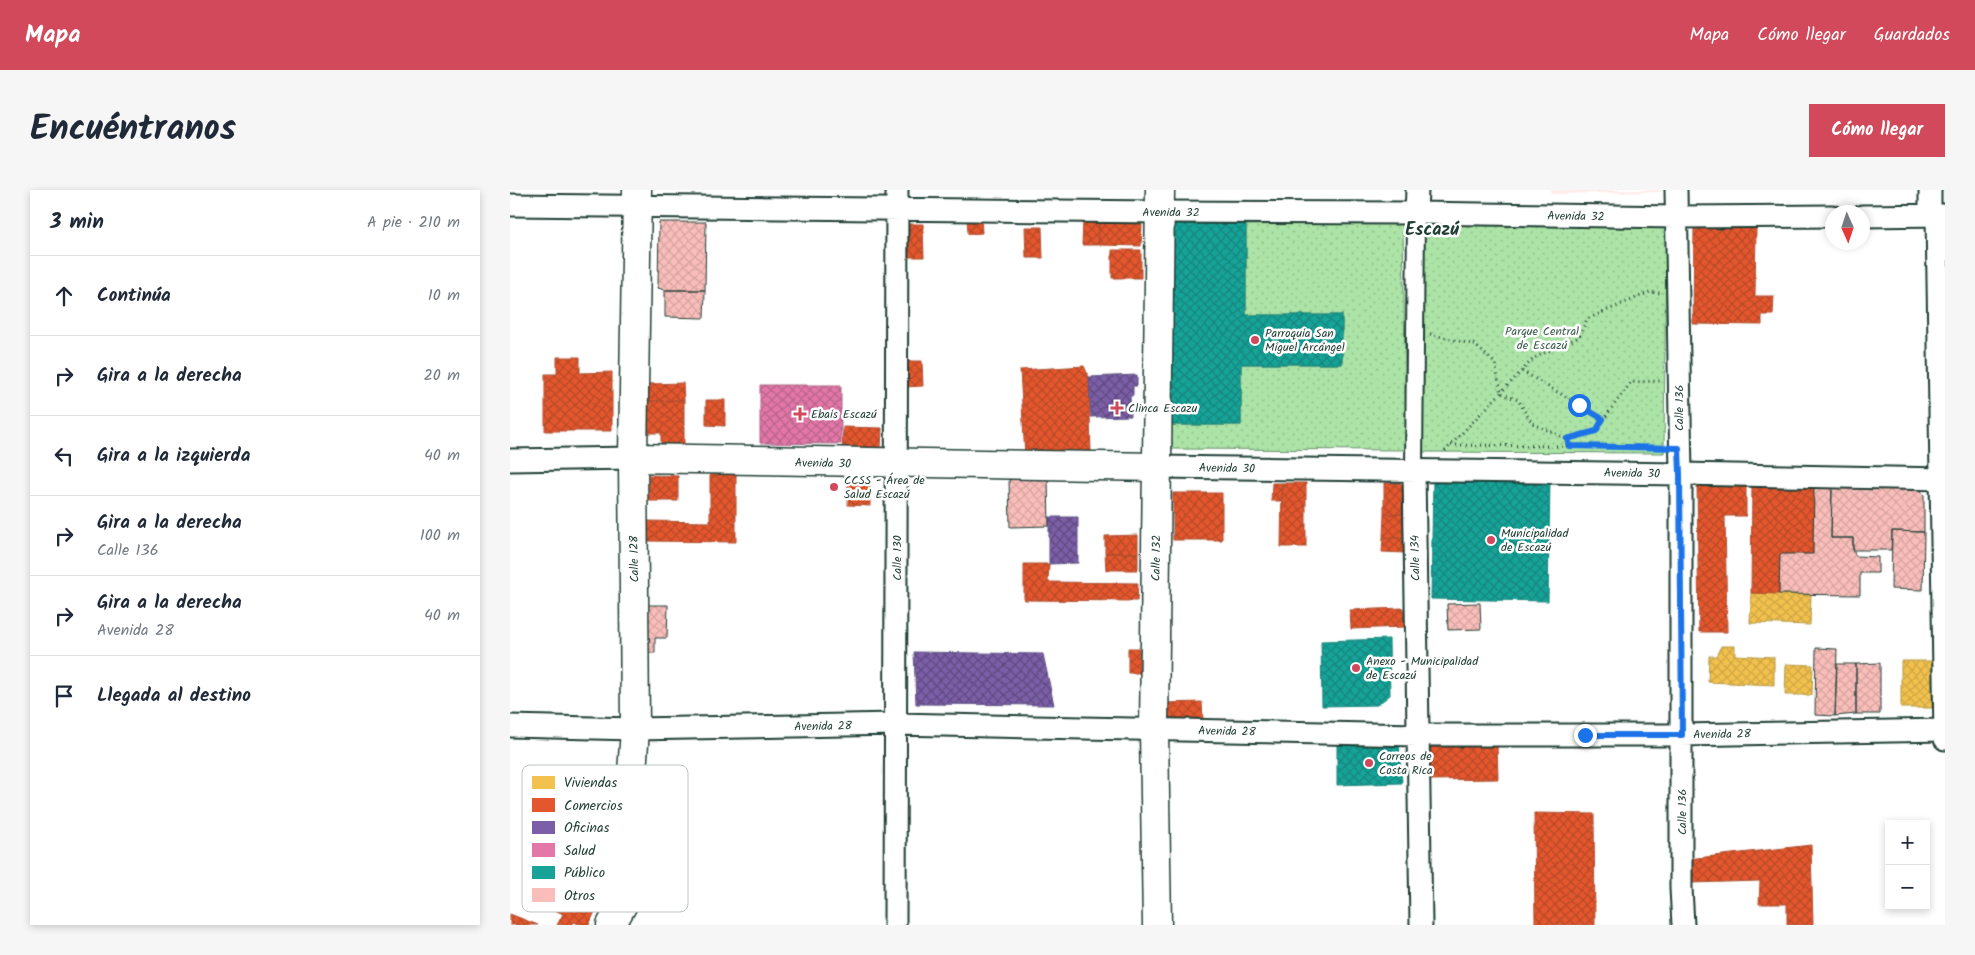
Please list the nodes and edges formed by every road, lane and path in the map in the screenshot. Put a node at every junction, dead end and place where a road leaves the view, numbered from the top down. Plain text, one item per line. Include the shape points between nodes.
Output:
1 (1417, 190) edge
2 (1676, 190) edge
3 (1930, 190) edge
4 (637, 198) edge
5 (897, 200) edge
6 (1160, 201) edge
7 (510, 206) edge
8 (1416, 213) junction
9 (1937, 215) edge
10 (1825, 216) edge
11 (1870, 216) edge
12 (1676, 217) junction
13 (1677, 294) junction
14 (1415, 334) junction
15 (1522, 371) junction
16 (1679, 380) junction
17 (1501, 393) junction
18 (1603, 419) junction
19 (1567, 439) junction
20 (1450, 445) junction
21 (1569, 446) junction
22 (1679, 448) junction
23 (633, 458) junction
24 (510, 460) edge
25 (898, 464) junction
26 (1157, 467) junction
27 (1414, 471) junction
28 (1438, 471) junction
29 (1680, 474) junction
30 (1943, 479) edge
31 (896, 724) junction
32 (510, 726) edge
33 (635, 729) junction
34 (1154, 730) junction
35 (1945, 730) edge
36 (1417, 735) junction
37 (1682, 735) junction
38 (1945, 739) edge
39 (633, 765) edge
40 (618, 912) edge
41 (611, 925) edge
42 (895, 925) edge
43 (1157, 925) edge
44 (1422, 925) edge
45 (1683, 925) edge

1 - 8 street, Calle 134
2 - 12 street, Calle 136
3 - 9 street
4 - 5 street, Avenida 32
4 - 7 street, Avenida 32
4 - 23 main road, Calle 128
5 - 6 street, Avenida 32
5 - 25 street, Calle 130
6 - 8 street, Avenida 32
6 - 26 main road, Calle 132
8 - 12 street, Avenida 32
8 - 14 street, Calle 134
9 - 11 street
9 - 30 street
10 - 12 street, Avenida 32
12 - 13 street, Calle 136
13 - 15 path via 1650,292 1587,319 1579,337 1534,358
13 - 16 street, Calle 136
14 - 17 path via 1436,334 1475,345 1495,363
14 - 27 street, Calle 134
15 - 17 path
15 - 18 path
16 - 18 path via 1631,382
16 - 22 street, Calle 136
17 - 19 path via 1518,400 1532,423
17 - 20 path
18 - 19 path via 1596,431
19 - 21 path
20 - 21 path
20 - 28 path via 1437,459
21 - 22 path
22 - 29 street, Calle 136
23 - 24 street, Avenida 30
23 - 25 main road, Avenida 30
23 - 33 main road, Calle 128
25 - 26 main road, Avenida 30
25 - 31 street, Calle 130
26 - 27 street, Avenida 30
26 - 34 main road, Calle 132
27 - 28 street, Avenida 30
27 - 36 street, Calle 134
28 - 29 street, Avenida 30
29 - 30 street, Avenida 30
29 - 37 street, Calle 136
30 - 35 street
31 - 33 street, Avenida 28
31 - 34 street, Avenida 28
31 - 42 street, Calle 130
32 - 33 street, Avenida 28
33 - 39 main road, Calle 128
34 - 36 street, Avenida 28
34 - 43 main road, Calle 132
35 - 37 street, Avenida 28
35 - 38 street
36 - 37 street, Avenida 28
36 - 44 street, Calle 134
37 - 45 street, Calle 136
40 - 41 main road, Calle 128

